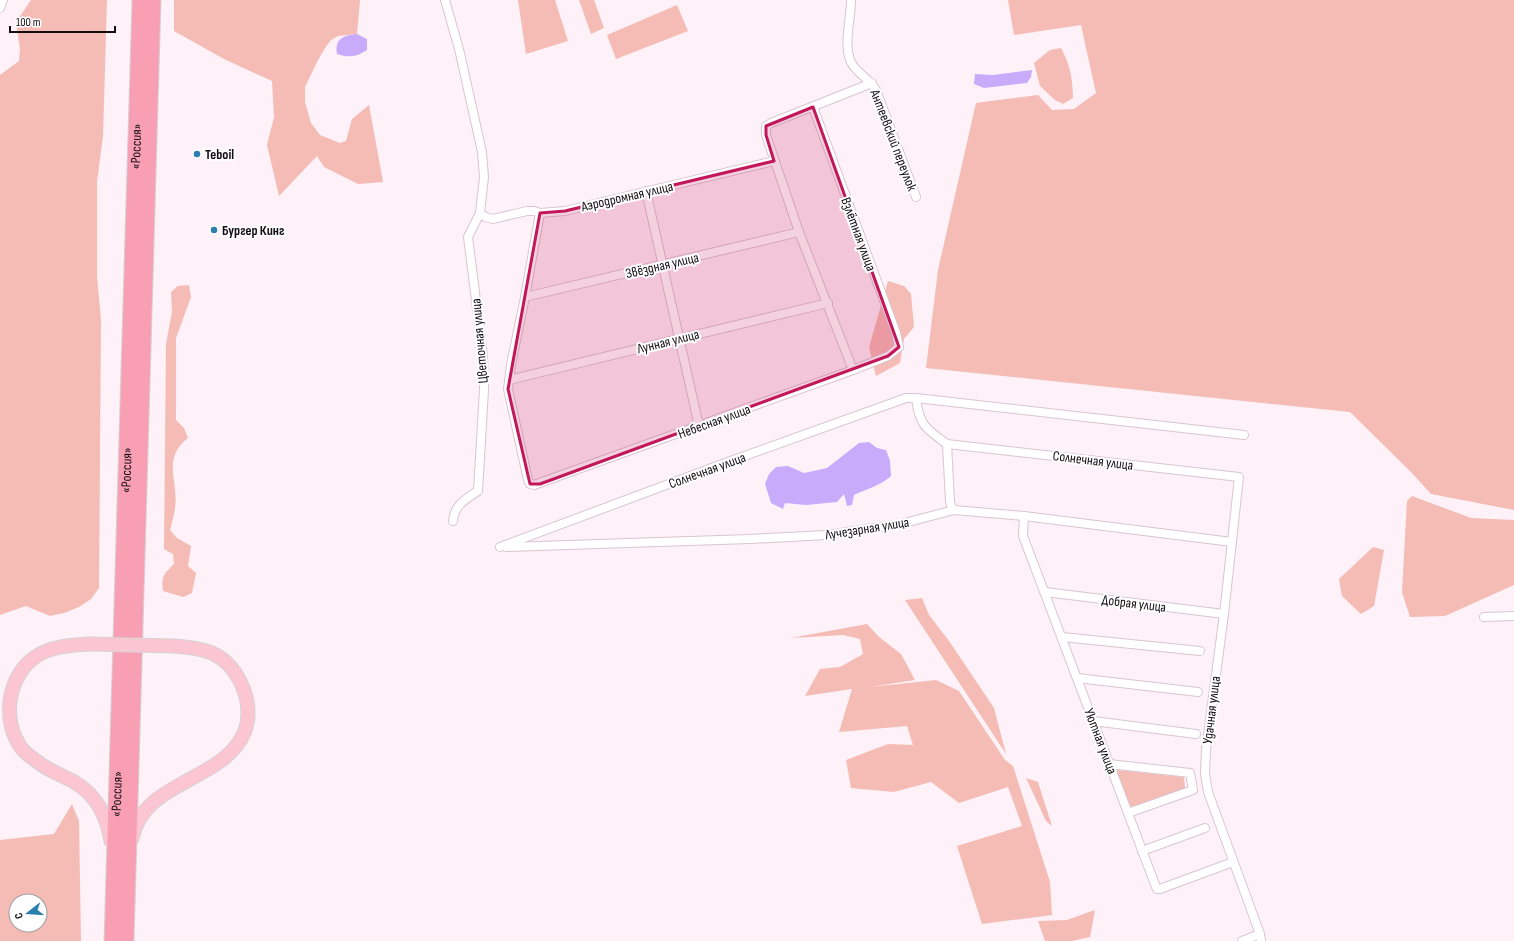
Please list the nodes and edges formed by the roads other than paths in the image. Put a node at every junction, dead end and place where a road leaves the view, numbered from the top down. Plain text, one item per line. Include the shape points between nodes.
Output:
1 (3, 0) edge
2 (140, 0) edge
3 (153, 0) edge
4 (445, 0) edge
5 (851, 0) edge
6 (0, 8) edge
7 (872, 83) junction
8 (813, 107) junction
9 (774, 161) junction
10 (646, 192) junction
11 (916, 197) dead end
12 (480, 213) junction
13 (540, 213) junction
14 (799, 232) junction
15 (662, 265) junction
16 (525, 297) junction
17 (828, 303) junction
18 (679, 338) junction
19 (888, 356) joint
20 (853, 370) junction
21 (509, 380) junction
22 (916, 398) junction
23 (699, 426) junction
24 (1244, 435) dead end
25 (947, 444) junction
26 (1239, 477) joint
27 (954, 510) junction
28 (1024, 516) junction
29 (453, 521) dead end
30 (1232, 542) junction
31 (500, 547) joint
32 (1045, 592) junction
33 (1224, 614) junction
34 (1514, 616) edge
35 (1484, 618) dead end
36 (1062, 637) junction
37 (1200, 651) dead end
38 (1077, 678) junction
39 (1198, 692) dead end
40 (1093, 721) junction
41 (1196, 734) dead end
42 (1110, 764) junction
43 (1128, 813) junction
44 (1205, 828) dead end
45 (1142, 851) junction
46 (121, 859) junction
47 (1233, 862) junction
48 (1261, 937) edge
49 (112, 941) edge
50 (126, 941) edge
51 (1242, 941) edge

1 - 6 street
2 - 46 highway, «Россия»
3 - 46 highway, «Россия»
4 - 12 street, Цветочная улица via 459,49 482,152 484,177
5 - 7 street via 848,40 851,62
7 - 8 street
7 - 11 street, Антеевский переулок
8 - 9 street via 766,126 766,135
8 - 19 street, Взлётная улица via 898,339 899,347
9 - 10 street, Аэродромная улица
9 - 14 street
10 - 13 street, Аэродромная улица via 565,211
10 - 15 street
12 - 13 street, Аэродромная улица via 493,219 527,211
12 - 29 street, Цветочная улица via 468,237 483,356 484,390 478,490 461,503 454,513
13 - 16 street
14 - 15 street, Звёздная улица
14 - 17 street
15 - 16 street, Звёздная улица
15 - 18 street
16 - 21 street
17 - 18 street, Лунная улица
17 - 20 street
18 - 21 street, Лунная улица
18 - 23 street
19 - 20 street, Небесная улица
20 - 23 street, Небесная улица
21 - 23 street, Небесная улица via 508,389 528,480 534,485
22 - 24 street, Солнечная улица
22 - 25 street via 922,423
22 - 31 street, Солнечная улица via 906,398
25 - 26 street, Солнечная улица
25 - 27 street via 950,501
26 - 30 street, Удачная улица
27 - 28 street, Лучезарная улица
27 - 31 street, Лучезарная улица via 901,524 827,535
28 - 30 street, Лучезарная улица
28 - 32 street, Уютная улица via 1023,536
30 - 33 street, Удачная улица
32 - 33 street, Добрая улица
32 - 36 street, Уютная улица
33 - 47 street, Удачная улица via 1205,774 1208,792
34 - 35 street
36 - 37 street
36 - 38 street, Уютная улица
38 - 39 street
38 - 40 street, Уютная улица
40 - 41 street
40 - 42 street, Уютная улица
42 - 43 street, Уютная улица
42 - 43 street via 1190,773 1193,790
43 - 45 street, Уютная улица
44 - 45 street
45 - 47 street, Уютная улица via 1158,890
46 - 46 main road, bridge via 133,830 148,806 166,792 214,766 230,754 242,738 249,711 246,696 233,668 209,651 174,646 74,645 55,648 39,655 30,661 16,680 11,697 10,718 23,750 49,770 81,786 97,802
46 - 49 highway, «Россия»
46 - 50 highway, «Россия»
47 - 48 street, Удачная улица
48 - 51 street

